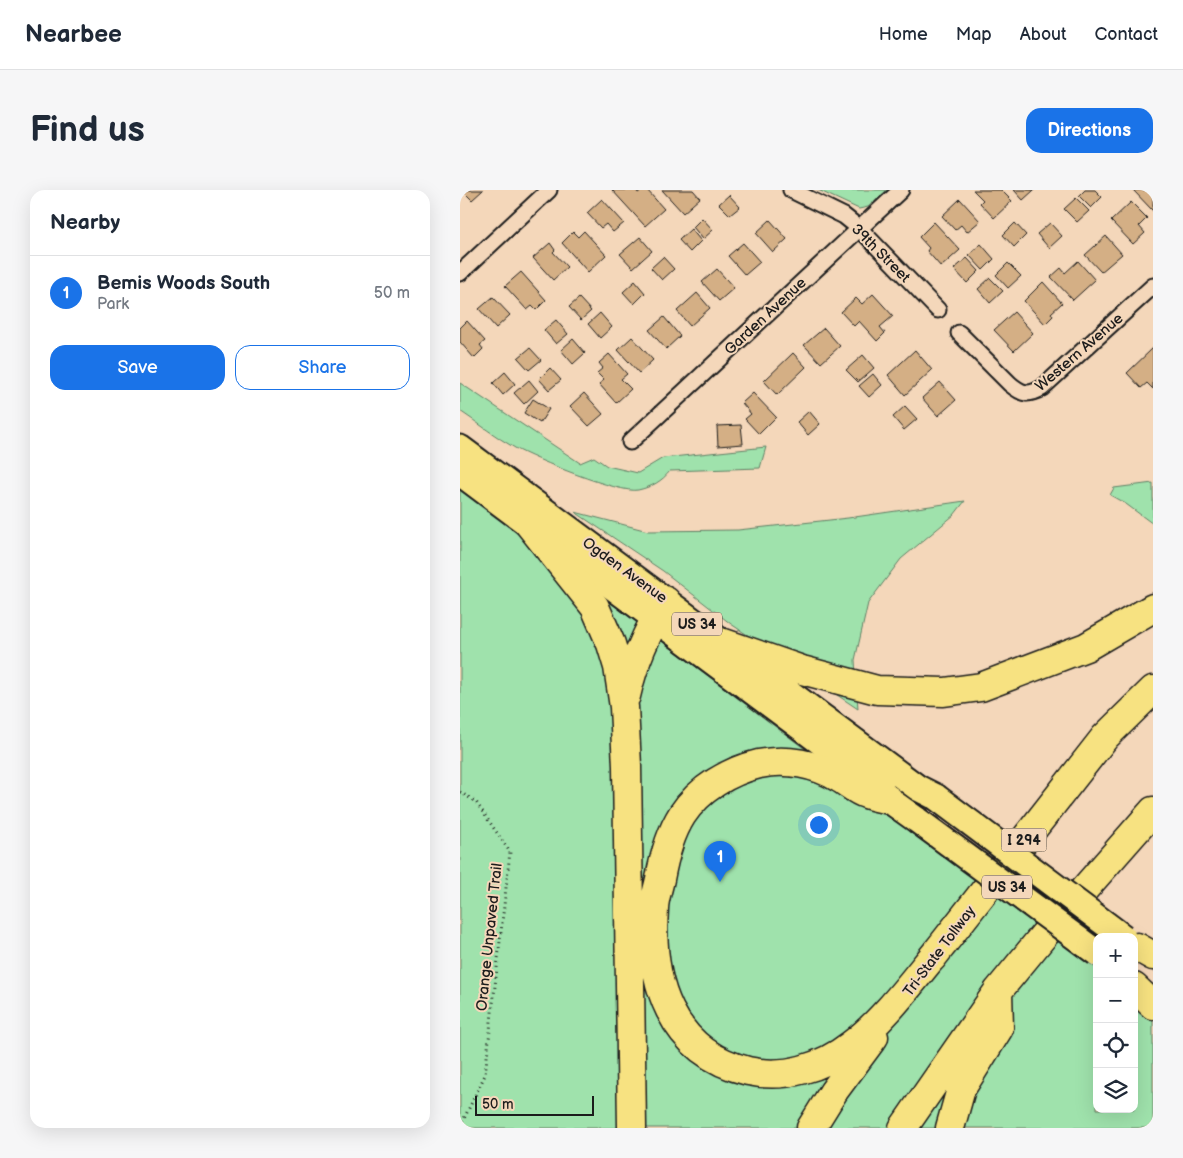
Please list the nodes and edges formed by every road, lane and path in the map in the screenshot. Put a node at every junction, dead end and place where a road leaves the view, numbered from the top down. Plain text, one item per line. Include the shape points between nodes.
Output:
1 (549, 190) edge
2 (791, 190) edge
3 (901, 190) edge
4 (859, 228) junction
5 (460, 273) edge
6 (1153, 286) edge
7 (938, 310) dead end
8 (959, 333) dead end
9 (630, 442) dead end
10 (460, 448) edge
11 (460, 473) edge
12 (529, 524) junction
13 (1153, 608) edge
14 (661, 609) junction
15 (724, 643) junction
16 (1153, 690) edge
17 (624, 707) junction
18 (460, 792) edge
19 (889, 800) junction
20 (1153, 811) edge
21 (1153, 840) edge
22 (1098, 872) junction
23 (944, 943) junction
24 (1140, 949) edge
25 (1093, 950) edge
26 (1138, 981) edge
27 (1153, 990) edge
28 (998, 991) junction
29 (1138, 991) edge
30 (1153, 1005) edge
31 (460, 1127) edge
32 (632, 1128) edge
33 (811, 1128) edge
34 (903, 1128) edge
35 (950, 1128) edge

1 - 5 street
2 - 4 street, 39th Street via 844,216
3 - 4 street, Garden Avenue
4 - 7 street, 39th Street
4 - 9 street, Garden Avenue
6 - 8 street, Western Avenue via 1042,388 1026,394 1010,384
10 - 14 main road, Ogden Avenue / US 34
11 - 12 main road, Ogden Avenue / US 34
12 - 14 main road, Ogden Avenue / US 34
12 - 17 highway via 595,607 618,667
13 - 15 highway via 1086,648 981,688 944,692 877,690 802,670
14 - 15 main road, Ogden Avenue / US 34
14 - 17 highway via 638,651
14 - 19 main road, Ogden Avenue / US 34 via 874,782
15 - 24 main road, Ogden Avenue / US 34, bridge
16 - 23 highway, Tri-State Tollway / I 294 via 1105,737
17 - 32 highway
18 - 31 path, Orange Unpaved Trail via 476,802 510,852 485,1075
19 - 23 highway via 864,794 819,768 779,762 737,770 700,795 682,815 670,841 654,907 653,944 665,1002 691,1041 734,1068 781,1074 807,1069 850,1046 873,1027
19 - 25 main road, Ogden Avenue / US 34, bridge
20 - 22 highway
21 - 22 highway
22 - 28 highway
23 - 33 highway, Tri-State Tollway / I 294 via 834,1091
26 - 27 main road
28 - 34 highway
28 - 35 highway via 999,1028 961,1089
29 - 30 highway

